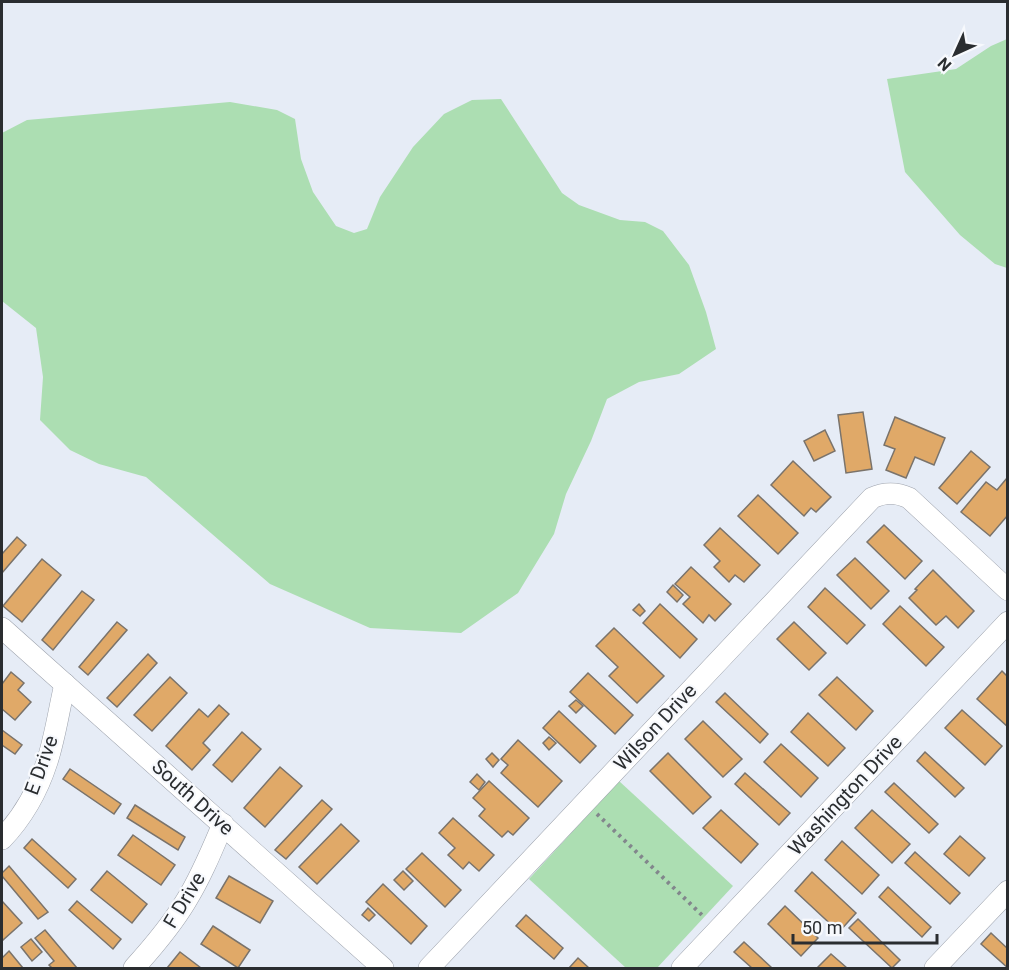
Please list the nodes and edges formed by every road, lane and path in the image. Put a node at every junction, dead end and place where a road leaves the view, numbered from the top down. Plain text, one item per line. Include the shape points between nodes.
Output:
1 (1008, 590) edge
2 (1008, 622) edge
3 (2, 627) edge
4 (65, 684) junction
5 (585, 802) junction
6 (223, 824) junction
7 (2, 839) edge
8 (1008, 891) edge
9 (717, 930) junction
10 (134, 969) edge
11 (383, 969) edge
12 (429, 969) edge
13 (682, 969) edge
14 (935, 969) edge

1 - 5 street, Wilson Drive via 909,498 886,493 872,498
2 - 9 street, Washington Drive
3 - 4 street, South Drive
4 - 6 street, South Drive
4 - 7 street, E Drive via 47,762 24,810
5 - 9 path
5 - 12 street, Wilson Drive
6 - 10 street, F Drive via 187,900
6 - 11 street, South Drive
8 - 14 street
9 - 13 street, Washington Drive

